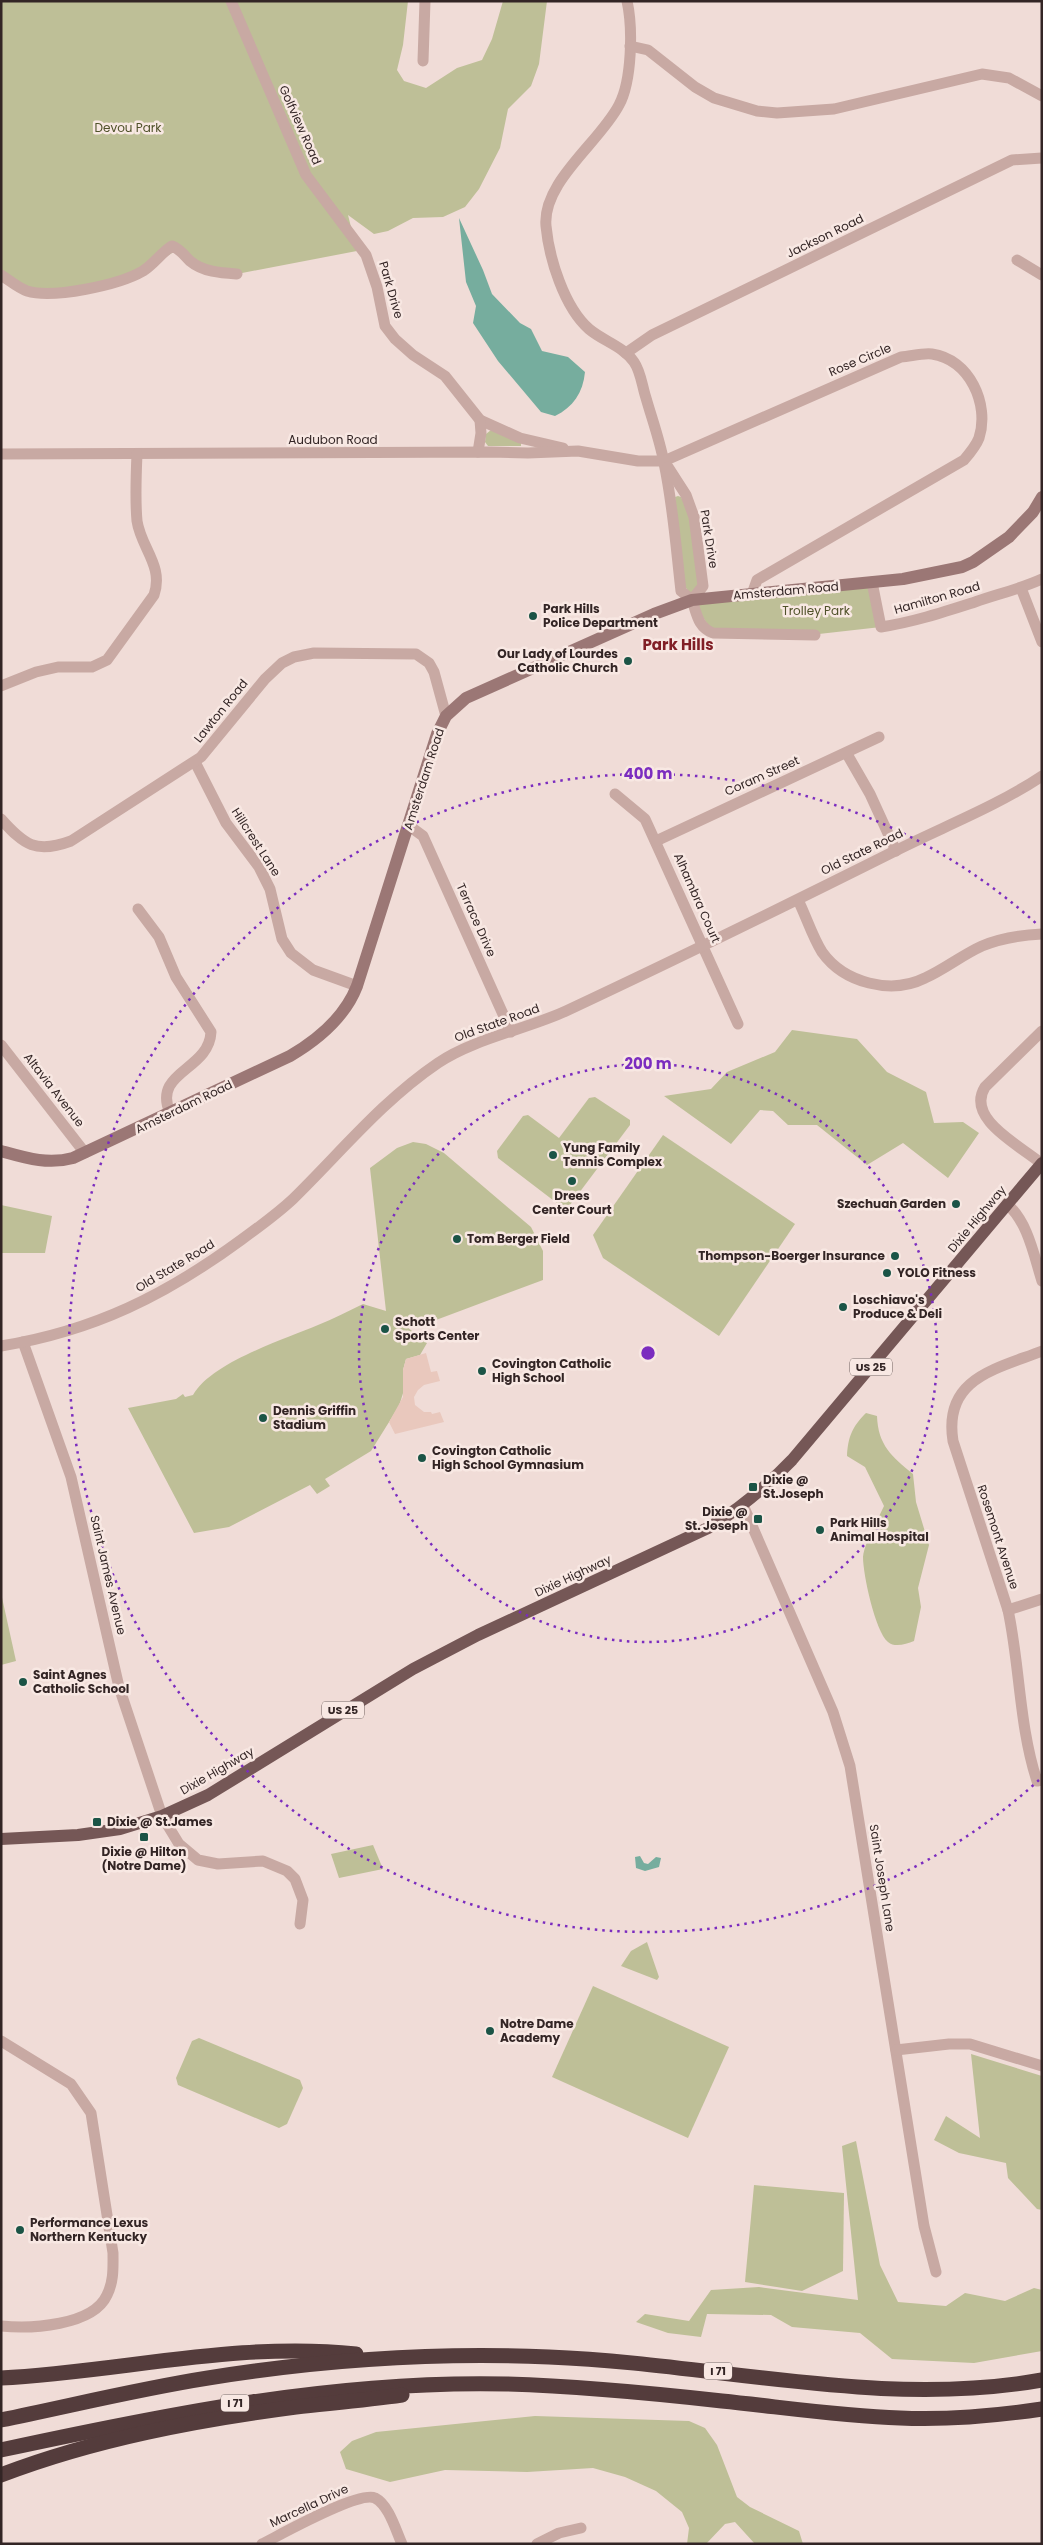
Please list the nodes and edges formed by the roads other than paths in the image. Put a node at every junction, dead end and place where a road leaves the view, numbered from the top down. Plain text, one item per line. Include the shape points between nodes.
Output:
1 (231, 1) edge
2 (425, 1) edge
3 (628, 1) edge
4 (630, 46) junction
5 (423, 61) dead end
6 (1042, 96) edge
7 (1042, 158) edge
8 (362, 250) joint
9 (1017, 260) dead end
10 (1, 274) edge
11 (237, 274) dead end
12 (1042, 275) edge
13 (626, 353) junction
14 (480, 420) junction
15 (478, 452) junction
16 (578, 452) junction
17 (1, 454) edge
18 (136, 454) junction
19 (664, 461) junction
20 (1042, 497) edge
21 (1042, 579) edge
22 (872, 582) junction
23 (1021, 588) junction
24 (752, 594) junction
25 (692, 600) junction
26 (815, 635) dead end
27 (1042, 642) edge
28 (1, 686) edge
29 (446, 716) junction
30 (879, 737) dead end
31 (847, 754) junction
32 (195, 762) junction
33 (1042, 776) edge
34 (615, 794) dead end
35 (1, 819) edge
36 (408, 825) junction
37 (656, 841) junction
38 (896, 851) junction
39 (798, 900) junction
40 (138, 909) dead end
41 (1042, 934) edge
42 (702, 945) junction
43 (357, 986) junction
44 (738, 1024) dead end
45 (1042, 1031) edge
46 (512, 1032) junction
47 (1, 1045) edge
48 (170, 1113) junction
49 (1, 1151) edge
50 (85, 1153) junction
51 (1042, 1164) edge
52 (1007, 1204) junction
53 (1042, 1281) edge
54 (23, 1342) junction
55 (1, 1346) edge
56 (1042, 1351) edge
57 (743, 1505) junction
58 (1042, 1599) edge
59 (1008, 1610) junction
60 (1039, 1781) edge
61 (162, 1816) junction
62 (1, 1839) edge
63 (300, 1924) dead end
64 (1, 2041) edge
65 (896, 2050) junction
66 (1042, 2066) edge
67 (936, 2272) dead end
68 (1, 2326) edge
69 (393, 2358) junction
70 (1, 2378) edge
71 (1042, 2380) edge
72 (473, 2384) junction
73 (1042, 2409) edge
74 (1, 2420) edge
75 (1, 2450) edge
76 (1, 2475) edge
77 (581, 2528) dead end
78 (262, 2544) edge
79 (402, 2544) edge
80 (537, 2544) edge

1 - 8 street, Golfview Road via 306,175
2 - 5 street
3 - 4 street
4 - 6 street via 648,50 714,98 763,112 841,108 982,74 1009,78
4 - 13 street via 627,79 619,106 557,187 548,205 546,225 560,279 572,309 588,329
7 - 13 street, Jackson Road via 1012,160 652,335
8 - 14 street, Park Drive via 377,287 386,326 395,339 453,383
9 - 12 street
10 - 11 street via 26,291 42,294 95,288 124,281 144,270 172,246 179,248 198,266
13 - 19 street via 638,369
14 - 15 street
14 - 16 street, Park Drive via 520,438
15 - 16 street, Audubon Road
15 - 18 street, Audubon Road
16 - 19 street, Audubon Road via 638,461
17 - 18 street, Audubon Road
18 - 28 street via 138,522 156,568 154,595 107,660 92,667 58,667 36,672
19 - 24 street, Rose Circle via 902,357 920,354 944,357 971,379 979,395 981,425 977,442 964,460 757,580
19 - 25 street via 681,590
19 - 25 street, Park Drive via 686,495 694,517 703,586
20 - 22 street, Amsterdam Road via 1033,512 1009,537 974,562 935,574
21 - 23 street, Hamilton Road
22 - 23 street, Hamilton Road via 881,627 906,623
22 - 24 street, Amsterdam Road
23 - 27 street
24 - 25 street, Amsterdam Road
25 - 26 street via 699,623 713,633
25 - 29 street, Amsterdam Road via 499,682 466,698
29 - 32 street, Lawton Road via 434,672 423,657 404,652 303,654 282,663 265,679
29 - 36 street, Amsterdam Road via 437,734
30 - 31 street, Coram Street
31 - 37 street, Coram Street
31 - 38 street
32 - 35 street, Lawton Road via 62,844 37,847 27,844
32 - 43 street, Hillcrest Lane via 226,823 267,882 282,939 291,953 313,970
33 - 38 street, Old State Road
34 - 37 street, Alhambra Court via 645,819
36 - 43 street, Amsterdam Road
36 - 46 street, Terrace Drive via 423,836
37 - 42 street, Alhambra Court
38 - 39 street, Old State Road
39 - 41 street via 822,952 837,968 882,986 902,985 925,978 985,945
39 - 42 street, Old State Road
40 - 48 street via 159,937 176,977 211,1032 205,1053 176,1077 167,1089 165,1102
42 - 44 street, Alhambra Court
42 - 46 street, Old State Road via 541,1023
43 - 48 street, Amsterdam Road via 351,1002 311,1044
45 - 51 street via 985,1087 980,1107 987,1121
46 - 54 street, Old State Road via 453,1054 424,1073 363,1124 281,1210 184,1279 129,1310
47 - 50 street, Altavia Avenue
48 - 50 street, Amsterdam Road
49 - 50 street, Amsterdam Road via 51,1162
51 - 52 main road, Dixie Highway / US 25
52 - 53 street via 1016,1212 1026,1232
52 - 57 main road, Dixie Highway / US 25 via 792,1460
54 - 55 street, Old State Road
54 - 61 street, Saint James Avenue via 71,1477 119,1687
56 - 59 street, Rosemont Avenue via 977,1377 961,1394 952,1426 953,1441
57 - 61 main road, Dixie Highway / US 25 via 708,1528 413,1669 232,1781
57 - 65 street, Saint Joseph Lane via 833,1712 850,1766
58 - 59 street
59 - 60 street, Rosemont Avenue via 1029,1758
61 - 62 main road, Dixie Highway / US 25 via 120,1829
61 - 63 street, Saint James Avenue via 180,1844 198,1860 218,1864 263,1861 287,1871 295,1879 303,1900
64 - 68 street via 71,2084 91,2113 114,2275 107,2296 86,2315 23,2328
65 - 66 street via 970,2044
65 - 67 street, Saint Joseph Lane via 924,2226
69 - 70 highway via 306,2350
69 - 71 highway, I 71 via 594,2359 900,2390 977,2388
69 - 74 highway, I 71 via 213,2377
72 - 73 highway, I 71 via 593,2388 902,2418 958,2418
72 - 75 highway, I 71 via 363,2388 269,2398
72 - 76 highway via 186,2425 78,2448
77 - 80 street via 559,2533
78 - 79 street, Marcella Drive via 346,2502 366,2497 374,2498 385,2507

